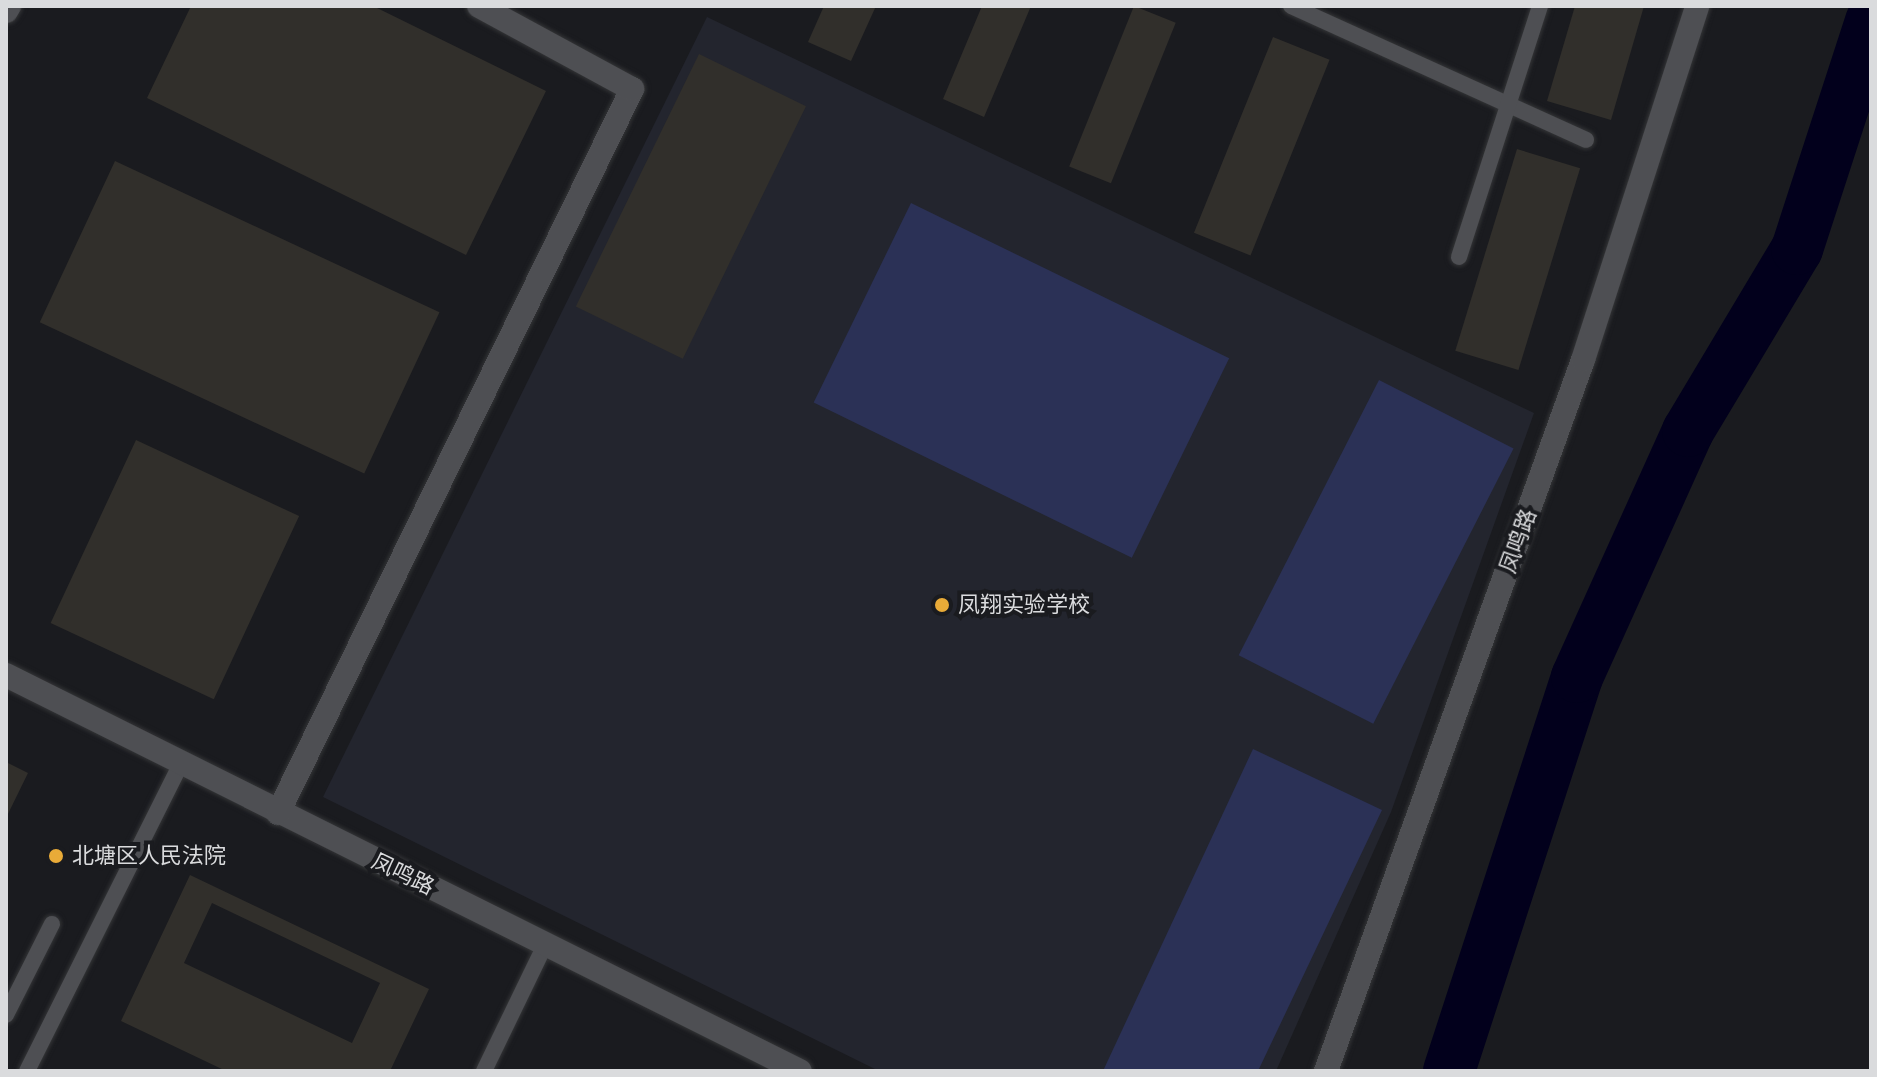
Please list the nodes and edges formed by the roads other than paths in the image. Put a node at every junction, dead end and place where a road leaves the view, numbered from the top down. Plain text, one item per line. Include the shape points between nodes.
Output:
1 (479, 6) edge
2 (1291, 6) edge
3 (1540, 6) edge
4 (1697, 6) edge
5 (1510, 104) junction
6 (1586, 140) dead end
7 (1459, 257) dead end
8 (6, 675) edge
9 (181, 764) junction
10 (278, 813) junction
11 (52, 924) dead end
12 (546, 943) junction
13 (6, 1015) edge
14 (27, 1071) edge
15 (484, 1071) edge
16 (800, 1071) edge
17 (1326, 1071) edge

1 - 10 street via 632,89
2 - 5 lane
3 - 5 lane
4 - 17 street, 凤鸣路 via 1583,360
5 - 6 lane
5 - 7 lane
8 - 9 street, 凤鸣路
9 - 10 street, 凤鸣路
9 - 14 lane
10 - 12 street, 凤鸣路
11 - 13 lane
12 - 15 lane
12 - 16 street, 凤鸣路

